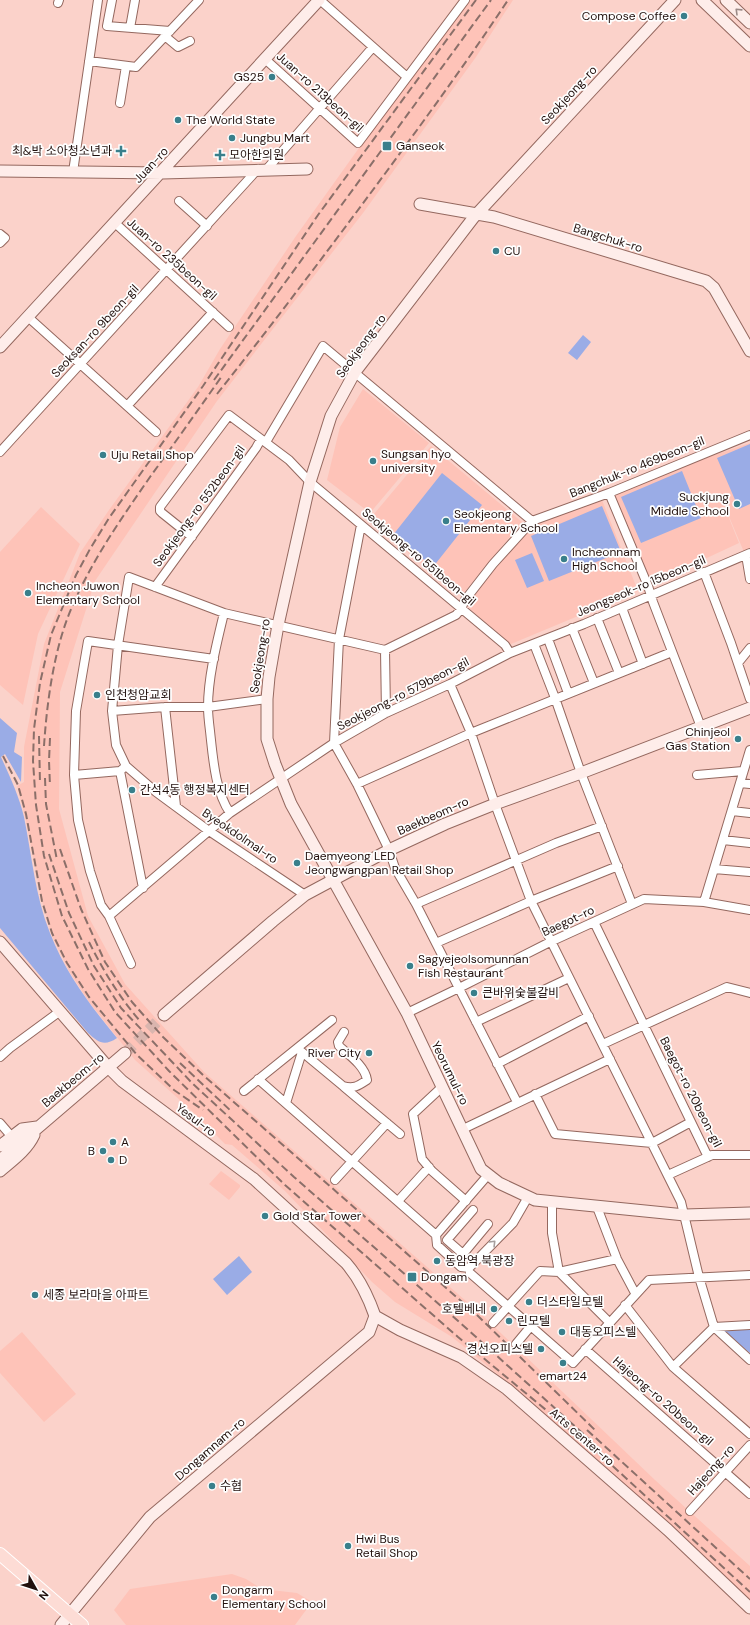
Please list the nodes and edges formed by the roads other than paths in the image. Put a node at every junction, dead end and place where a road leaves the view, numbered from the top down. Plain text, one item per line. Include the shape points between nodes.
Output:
1 (98, 0) edge
2 (112, 0) edge
3 (135, 0) edge
4 (199, 0) edge
5 (465, 0) edge
6 (675, 0) edge
7 (702, 0) edge
8 (711, 0) edge
9 (726, 0) edge
10 (319, 1) edge
11 (750, 23) edge
12 (130, 28) junction
13 (168, 34) junction
14 (750, 36) edge
15 (190, 41) dead end
16 (750, 46) edge
17 (373, 47) junction
18 (265, 59) junction
19 (89, 61) junction
20 (126, 66) junction
21 (407, 77) junction
22 (120, 102) dead end
23 (319, 108) junction
24 (262, 169) junction
25 (307, 169) dead end
26 (0, 171) edge
27 (73, 172) junction
28 (162, 173) junction
29 (179, 201) dead end
30 (420, 204) dead end
31 (478, 214) junction
32 (115, 223) junction
33 (207, 226) junction
34 (0, 234) edge
35 (0, 244) edge
36 (167, 270) junction
37 (213, 312) junction
38 (28, 317) junction
39 (229, 326) dead end
40 (0, 347) edge
41 (750, 351) edge
42 (81, 364) junction
43 (355, 372) junction
44 (127, 406) junction
45 (156, 432) dead end
46 (750, 435) edge
47 (263, 440) junction
48 (0, 452) edge
49 (310, 482) junction
50 (609, 493) junction
51 (532, 521) junction
52 (361, 525) junction
53 (192, 537) junction
54 (748, 554) edge
55 (704, 572) junction
56 (750, 578) edge
57 (155, 587) junction
58 (650, 595) junction
59 (622, 608) junction
60 (461, 609) junction
61 (224, 613) junction
62 (597, 618) junction
63 (278, 624) junction
64 (572, 628) junction
65 (339, 639) junction
66 (541, 641) junction
67 (118, 645) junction
68 (750, 648) edge
69 (385, 650) junction
70 (672, 652) junction
71 (510, 653) junction
72 (214, 659) junction
73 (738, 663) junction
74 (643, 664) junction
75 (619, 673) junction
76 (594, 683) junction
77 (450, 684) junction
78 (568, 693) junction
79 (555, 698) junction
80 (267, 699) junction
81 (750, 699) edge
82 (165, 707) junction
83 (208, 707) junction
84 (750, 708) edge
85 (112, 711) junction
86 (386, 713) junction
87 (701, 727) junction
88 (471, 733) junction
89 (334, 743) junction
90 (750, 752) edge
91 (123, 769) junction
92 (743, 771) junction
93 (581, 773) junction
94 (74, 775) junction
95 (697, 775) dead end
96 (281, 778) junction
97 (740, 783) junction
98 (357, 784) junction
99 (750, 784) edge
100 (495, 804) junction
101 (176, 806) junction
102 (732, 811) junction
103 (230, 813) junction
104 (750, 813) edge
105 (602, 826) junction
106 (209, 830) junction
107 (723, 840) junction
108 (750, 843) edge
109 (389, 850) junction
110 (516, 861) junction
111 (618, 866) junction
112 (714, 869) junction
113 (750, 872) edge
114 (334, 880) junction
115 (143, 888) junction
116 (306, 895) junction
117 (531, 901) junction
118 (704, 902) junction
119 (416, 904) junction
120 (632, 904) junction
121 (750, 910) edge
122 (109, 916) junction
123 (594, 922) junction
124 (550, 942) junction
125 (436, 943) junction
126 (2, 947) edge
127 (131, 964) dead end
128 (569, 978) junction
129 (459, 988) junction
130 (750, 993) edge
131 (59, 1012) junction
132 (407, 1012) junction
133 (164, 1015) tunnel mouth
134 (589, 1016) junction
135 (332, 1020) dead end
136 (476, 1022) junction
137 (644, 1024) junction
138 (344, 1032) dead end
139 (602, 1044) junction
140 (299, 1050) junction
141 (125, 1053) tunnel mouth
142 (0, 1057) edge
143 (610, 1059) junction
144 (497, 1064) junction
145 (108, 1068) junction
146 (258, 1079) junction
147 (343, 1086) junction
148 (442, 1087) junction
149 (244, 1091) dead end
150 (535, 1094) junction
151 (517, 1102) junction
152 (286, 1103) junction
153 (691, 1122) junction
154 (0, 1123) edge
155 (387, 1123) junction
156 (38, 1127) junction
157 (462, 1129) junction
158 (400, 1134) dead end
159 (12, 1136) junction
160 (652, 1143) junction
161 (0, 1146) edge
162 (750, 1155) edge
163 (708, 1157) junction
164 (0, 1160) edge
165 (352, 1162) junction
166 (429, 1167) junction
167 (0, 1171) edge
168 (488, 1175) junction
169 (668, 1175) junction
170 (335, 1180) dead end
171 (528, 1197) junction
172 (398, 1201) junction
173 (466, 1201) junction
174 (552, 1202) junction
175 (597, 1207) junction
176 (458, 1210) junction
177 (473, 1210) dead end
178 (750, 1213) edge
179 (685, 1215) junction
180 (488, 1224) dead end
181 (460, 1225) junction
182 (436, 1235) junction
183 (465, 1252) junction
184 (617, 1259) junction
185 (475, 1260) junction
186 (559, 1272) junction
187 (470, 1273) dead end
188 (750, 1275) edge
189 (699, 1277) junction
190 (635, 1293) junction
191 (624, 1305) junction
192 (508, 1306) junction
193 (375, 1316) junction
194 (609, 1322) junction
195 (493, 1323) dead end
196 (750, 1325) edge
197 (531, 1326) junction
198 (714, 1327) junction
199 (516, 1344) dead end
200 (586, 1349) junction
201 (750, 1360) edge
202 (673, 1367) junction
203 (750, 1434) edge
204 (750, 1445) edge
205 (725, 1472) junction
206 (750, 1494) edge
207 (690, 1511) dead end
208 (0, 1554) edge
209 (750, 1608) edge
210 (70, 1614) junction
211 (61, 1625) edge
212 (82, 1625) edge

1 - 19 street
2 - 12 street via 107,26
3 - 12 street
4 - 13 street
5 - 21 street
6 - 31 main road, Seokjeong-ro
7 - 16 main road
8 - 14 main road
11 -> 9 main road
10 - 17 street
10 - 18 main road, Juan-ro
12 - 13 street
13 - 15 street via 178,47
13 - 20 street via 136,67
17 - 21 street
17 - 23 street, Seoksan-ro 9beon-gil
18 - 23 street, Juan-ro 213beon-gil
18 - 28 main road, Juan-ro
19 - 20 street
19 - 27 street
20 - 22 street
21 - 23 street, Juan-ro 213beon-gil via 358,143
23 - 24 street, Seoksan-ro 9beon-gil
24 - 25 main road
24 - 28 main road
24 - 33 street, Seoksan-ro 9beon-gil
26 - 27 main road
27 - 28 main road
28 - 32 main road, Juan-ro
29 - 33 street
30 - 31 main road, Bangchuk-ro
31 - 41 main road, Bangchuk-ro via 706,281 717,292
31 - 43 main road, Seokjeong-ro
32 - 36 street, Juan-ro 235beon-gil
32 - 38 main road, Juan-ro
33 - 36 street, Seoksan-ro 9beon-gil
34 - 35 street via 5,238
36 - 37 street, Juan-ro 235beon-gil
36 - 42 street, Seoksan-ro 9beon-gil
37 - 39 street, Juan-ro 235beon-gil
37 - 44 street, Juan-ro 235beon-gil
38 - 40 main road, Juan-ro
38 - 42 street
42 - 44 street
42 - 48 street, Seoksan-ro 9beon-gil
43 - 47 street via 323,346
43 - 49 main road, Seokjeong-ro via 331,416
43 - 51 street
44 - 45 street
46 - 50 street, Bangchuk-ro 469beon-gil
47 - 49 street, Seokjeong-ro 552beon-gil via 289,460
47 - 53 street, Seokjeong-ro 552beon-gil
47 - 53 street, Seokjeong-ro 552beon-gil via 229,414 160,507 162,513
49 - 52 street, Seokjeong-ro 551beon-gil
49 - 63 main road, Seokjeong-ro
50 - 51 street, Bangchuk-ro 469beon-gil
50 - 58 street
51 - 60 street via 493,564
52 - 60 street, Seokjeong-ro 551beon-gil
52 - 65 street
53 - 57 street, Seokjeong-ro 552beon-gil
54 - 55 street, Jeongseok-ro 15beon-gil
54 - 56 street
55 - 58 street, Jeongseok-ro 15beon-gil
55 - 73 street
57 - 61 street
57 - 67 street, Byeokdolmal-ro via 129,577
58 - 59 street, Jeongseok-ro 15beon-gil
58 - 70 street
59 - 62 street, Jeongseok-ro 15beon-gil
59 - 74 street
60 - 69 street via 456,615
60 - 71 street, Seokjeong-ro 551beon-gil via 505,645
61 - 63 street
61 - 72 street
62 - 64 street, Jeongseok-ro 15beon-gil
62 - 75 street
63 - 65 street
63 - 80 main road, Seokjeong-ro
64 - 66 street, Jeongseok-ro 15beon-gil
64 - 76 street
65 - 69 street
65 - 89 street
66 - 71 street, Seokjeong-ro 579beon-gil
66 - 78 street
66 - 79 street
67 - 72 street
67 - 85 street, Byeokdolmal-ro
67 - 94 street via 88,641 76,711
68 - 73 street
69 - 86 street
70 - 74 street
70 - 87 street
71 - 77 street, Seokjeong-ro 579beon-gil
72 - 83 street
73 - 81 street
74 - 75 street
75 - 76 street
76 - 78 street
77 - 86 street, Seokjeong-ro 579beon-gil
77 - 88 street
78 - 79 street
79 - 88 street
79 - 93 street
80 - 83 street
80 - 96 main road, Seokjeong-ro via 267,739
82 - 83 street
82 - 85 street
82 - 101 street
83 - 103 street via 214,762 219,786
84 - 87 main road, Baekbeom-ro
85 - 91 street, Byeokdolmal-ro via 116,745
86 - 89 street, Seokjeong-ro 579beon-gil
87 - 93 main road, Baekbeom-ro
88 - 98 street
88 - 100 street
89 - 96 street, Seokjeong-ro 579beon-gil
89 - 98 street
90 - 92 street
91 - 94 street
91 - 101 street, Byeokdolmal-ro
91 - 115 street
92 - 95 street
92 - 97 street
93 - 100 main road, Baekbeom-ro
93 - 105 street
94 - 122 street via 78,820 90,871 101,905
96 - 103 street, Seokjeong-ro 579beon-gil
96 - 114 main road, Seokjeong-ro via 291,804
97 - 99 street
97 - 102 street
98 - 109 street
100 - 109 main road, Baekbeom-ro
100 - 110 street
101 - 106 street, Byeokdolmal-ro
102 - 104 street
102 - 107 street
103 - 106 street, Seokjeong-ro 579beon-gil
105 - 110 street
105 - 111 street
106 - 115 street, Seokjeong-ro 579beon-gil
106 - 116 street, Byeokdolmal-ro
107 - 108 street
107 - 112 street
109 - 114 main road, Baekbeom-ro
109 - 119 street via 395,868
110 - 117 street
110 - 119 street
111 - 117 street
111 - 120 street
112 - 113 street
112 - 118 street
114 - 116 main road, Baekbeom-ro
114 - 132 main road, Yeorumul-ro
115 - 122 street, Seokjeong-ro 579beon-gil
116 - 133 main road, Baekbeom-ro
117 - 124 street
117 - 125 street
118 - 120 street, Baegot-ro via 644,899
118 - 121 street, Baegot-ro
119 - 125 street
120 - 123 street, Baegot-ro
122 - 127 street
123 - 124 street, Baegot-ro
123 - 137 street, Baegot-ro 20beon-gil
124 - 128 street
124 - 129 street, Baegot-ro
125 - 129 street
126 - 131 main road, Yesul-ro
128 - 134 street
128 - 136 street
129 - 132 street, Baegot-ro
129 - 136 street
130 - 137 street via 727,987
131 - 142 street
131 - 145 main road, Yesul-ro
132 - 148 main road, Yeorumul-ro
134 - 139 street
134 - 144 street
135 - 140 street
136 - 144 street
137 - 139 street
137 - 153 street, Baegot-ro 20beon-gil
138 - 147 street via 338,1042 339,1046 362,1068 367,1080 356,1087
139 - 143 street
140 - 146 street
140 - 147 street
140 - 152 street
141 - 145 main road, Baekbeom-ro
143 - 150 street
143 - 160 street
144 - 151 street
145 - 156 main road, Baekbeom-ro
145 - 193 main road, Yesul-ro via 254,1180 346,1263 359,1280
146 - 149 street
146 - 152 street
147 - 155 street
148 - 157 main road, Yeorumul-ro
148 - 166 street via 413,1114 422,1159
150 - 151 street
150 - 160 street via 556,1134
151 - 157 street
152 - 165 street
153 - 160 street
153 - 163 street, Baegot-ro 20beon-gil
154 - 159 street
155 - 158 street
155 - 165 street
156 - 159 main road, Baekbeom-ro via 22,1129
156 - 164 main road, Baekbeom-ro
156 - 167 main road, Baekbeom-ro via 30,1143
157 - 168 main road, Yeorumul-ro via 482,1169
159 - 161 main road, Baekbeom-ro
160 - 169 street
162 - 163 street, Baegot-ro 20beon-gil
163 - 169 street
165 - 170 street
165 - 172 street
166 - 172 street
166 - 173 street
168 - 171 main road, Yeorumul-ro
168 - 173 street
169 - 179 street
171 - 174 main road, Yeorumul-ro
185 -> 171 street via 513,1223
172 - 182 street
173 - 176 street
174 - 175 main road, Yeorumul-ro
174 - 186 street via 552,1234
175 - 179 main road, Yeorumul-ro
175 - 184 street
176 - 181 street
176 - 182 street
177 - 181 street
178 - 179 main road, Yeorumul-ro
179 - 189 street
180 - 183 street
181 - 183 street via 447,1240 463,1254
182 - 185 street via 437,1245 461,1268 469,1268
183 - 185 street
184 - 186 street
184 - 190 street
186 - 192 street via 540,1271
186 - 194 street
187 - 192 street
188 - 189 street
189 - 190 street via 649,1280
189 - 198 street
190 - 191 street
191 - 194 street
191 - 202 street
192 - 195 street
192 - 197 street
193 - 209 main road, Arts center-ro via 461,1357 508,1389 679,1540
193 - 210 main road, Dongamnam-ro via 369,1332 150,1517
194 - 200 street
196 - 198 street
197 - 199 street
197 - 200 street via 573,1363
198 - 201 street
198 - 202 street
200 - 205 street, Hajeong-ro 20beon-gil
202 - 203 street
204 - 205 street, Hajeong-ro
205 - 206 street, Hajeong-ro 20beon-gil
205 - 207 street, Hajeong-ro
208 - 210 main road
210 - 211 main road, Dongamnam-ro
210 - 212 main road

